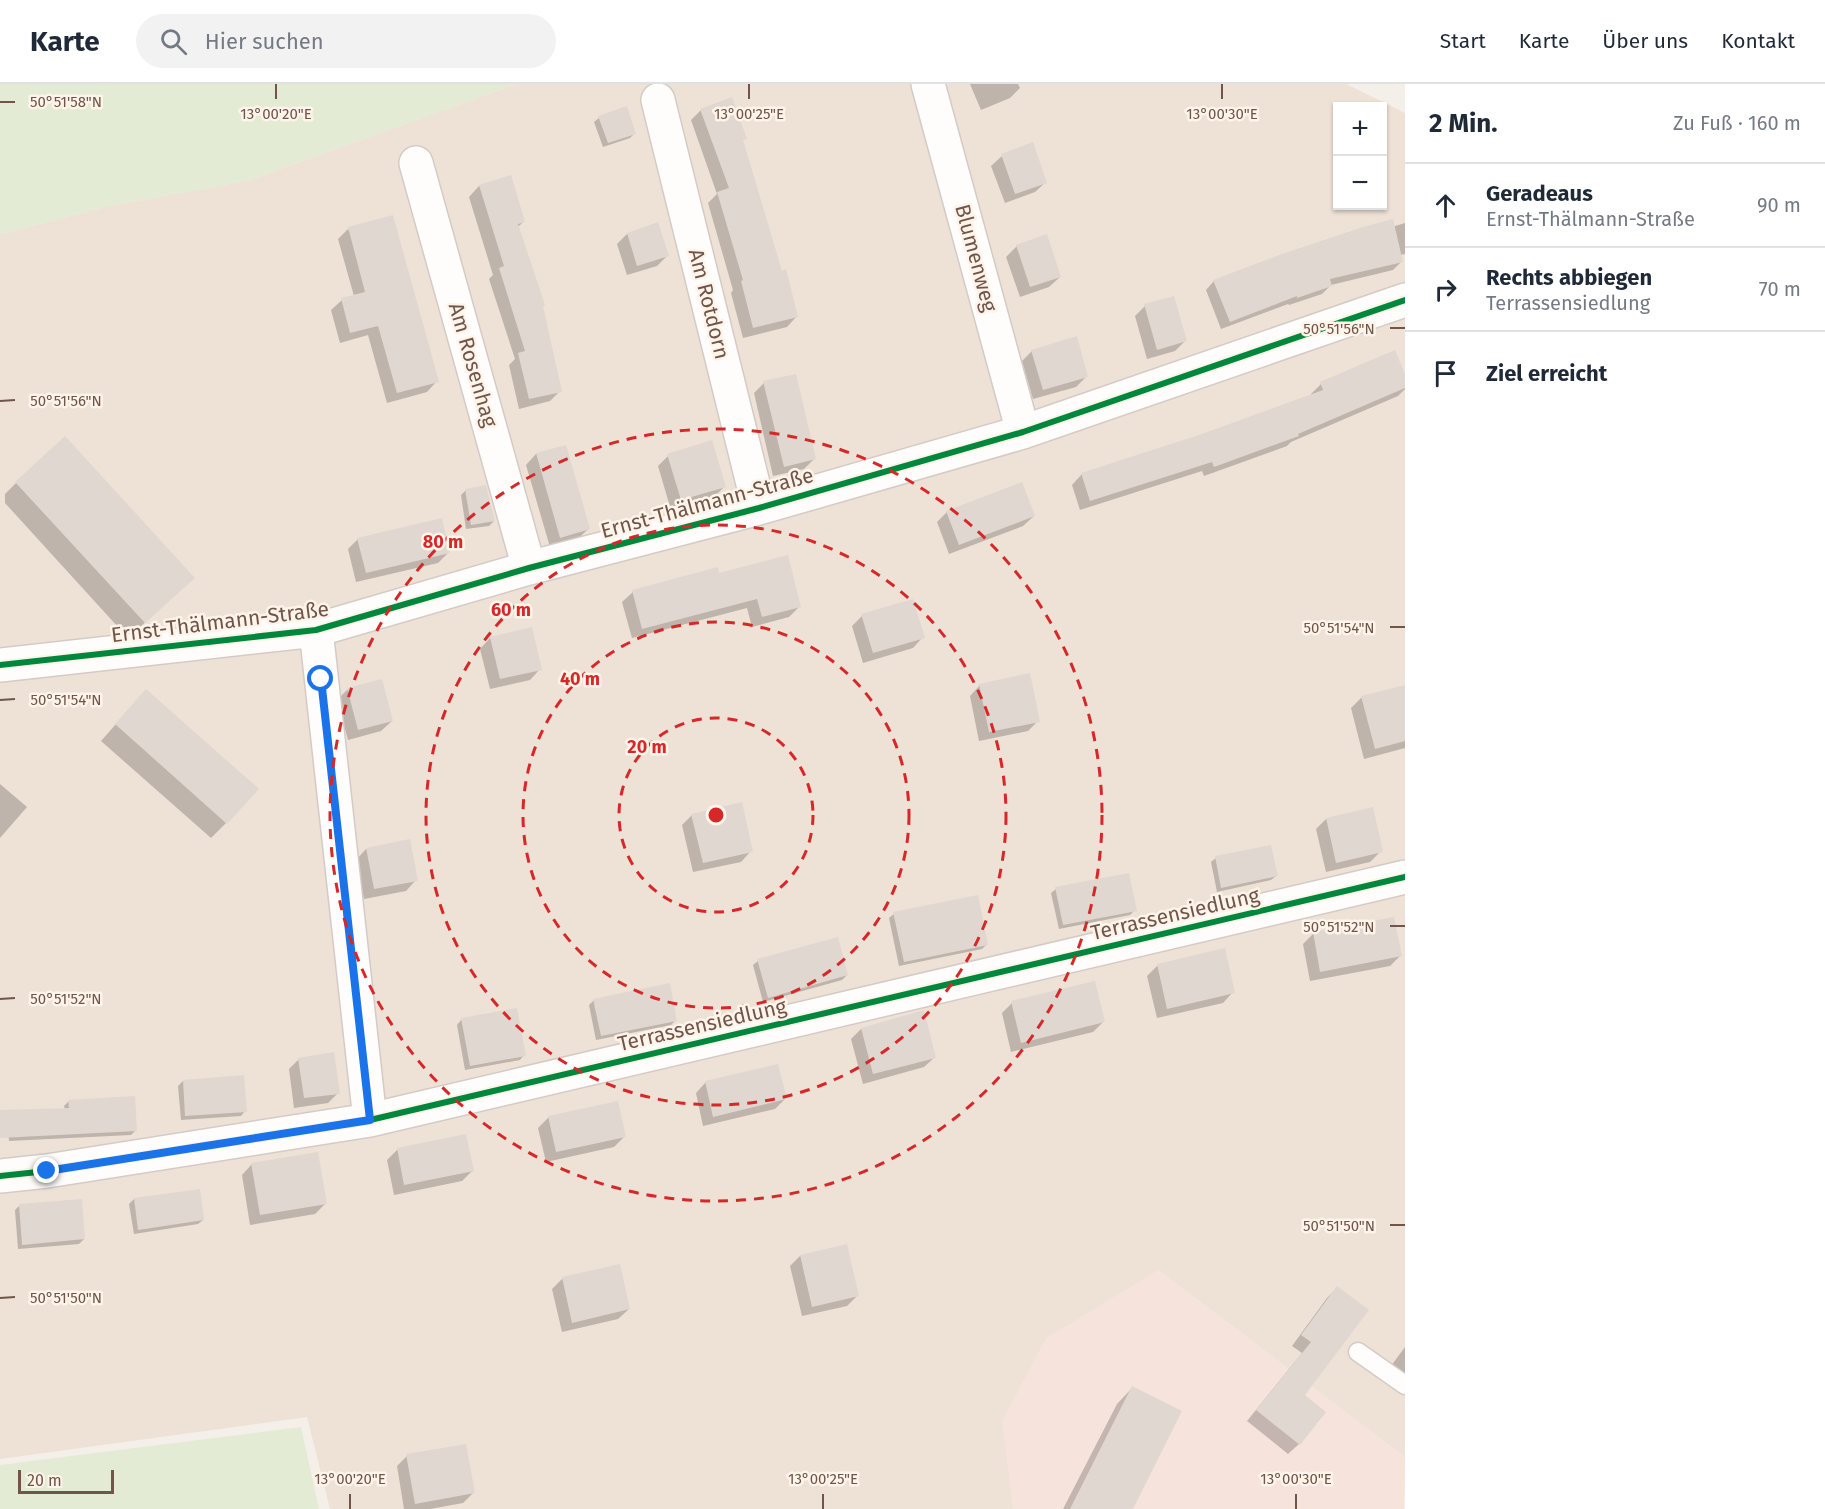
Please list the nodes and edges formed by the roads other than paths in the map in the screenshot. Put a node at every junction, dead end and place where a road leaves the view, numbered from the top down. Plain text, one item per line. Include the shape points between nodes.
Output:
1 (928, 84) edge
2 (658, 100) dead end
3 (416, 163) dead end
4 (1405, 300) edge
5 (1023, 432) junction
6 (759, 508) junction
7 (529, 568) junction
8 (316, 630) junction
9 (0, 665) edge
10 (1405, 877) edge
11 (370, 1120) junction
12 (0, 1176) edge
13 (1358, 1352) dead end
14 (1405, 1385) edge

1 - 5 street, Blumenweg
2 - 6 street, Am Rotdorn
3 - 7 street, Am Rosenhag
4 - 5 street, Ernst-Thälmann-Straße
5 - 6 street, Ernst-Thälmann-Straße
6 - 7 street, Ernst-Thälmann-Straße
7 - 8 street, Ernst-Thälmann-Straße
8 - 9 street, Ernst-Thälmann-Straße
8 - 11 street, Ernst-Thälmann-Straße
10 - 11 street, Terrassensiedlung
11 - 12 street, Terrassensiedlung
13 - 14 lane

